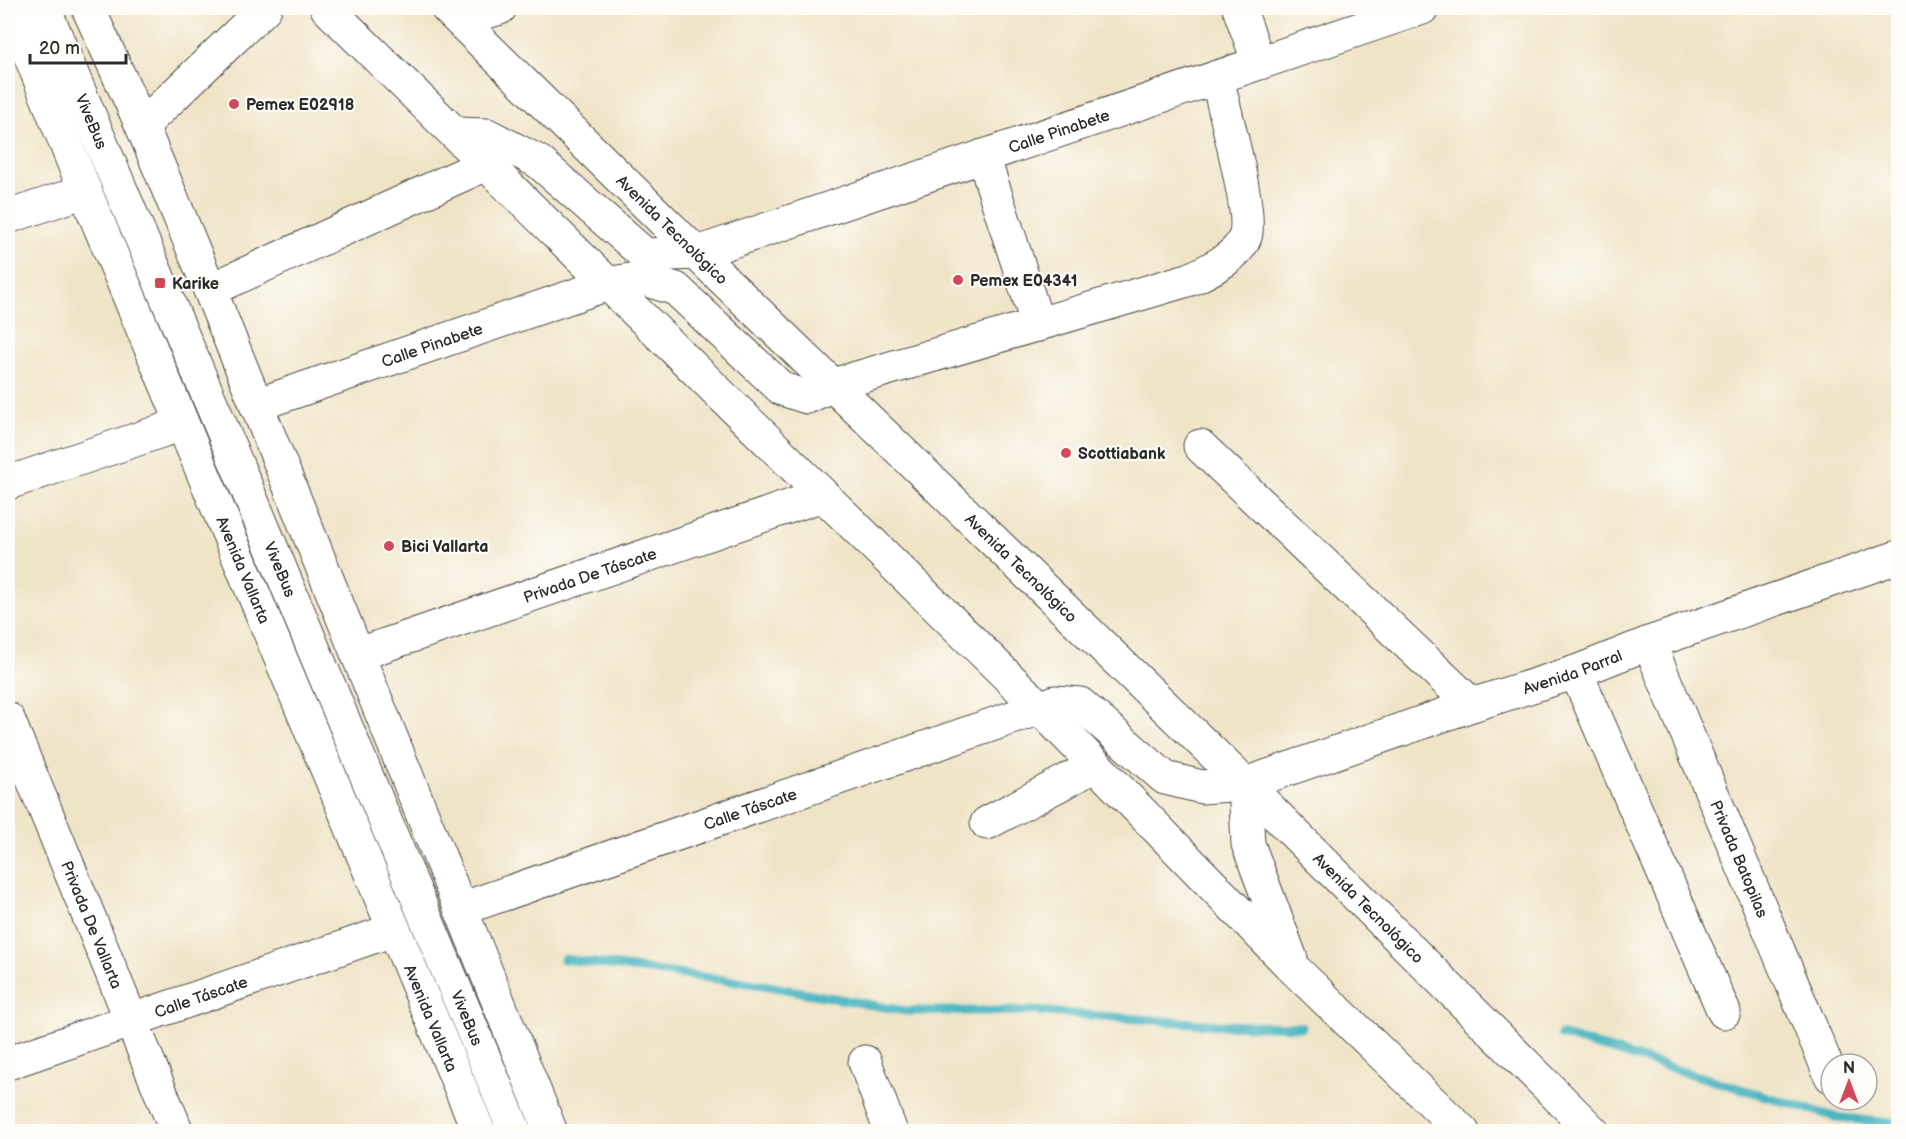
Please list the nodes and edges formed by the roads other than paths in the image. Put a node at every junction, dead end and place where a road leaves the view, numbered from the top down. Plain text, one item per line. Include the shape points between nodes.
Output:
1 (11, 8) edge
2 (44, 8) edge
3 (88, 8) edge
4 (265, 8) edge
5 (327, 8) edge
6 (500, 8) edge
7 (1239, 8) edge
8 (1422, 8) edge
9 (454, 14) edge
10 (16, 42) edge
11 (1259, 63) junction
12 (1216, 77) junction
13 (142, 126) junction
14 (456, 134) junction
15 (983, 156) junction
16 (486, 164) junction
17 (85, 191) junction
18 (8, 217) edge
19 (697, 253) junction
20 (608, 284) junction
21 (210, 290) junction
22 (1038, 325) junction
23 (833, 385) junction
24 (256, 405) junction
25 (182, 424) junction
26 (1200, 446) dead end
27 (8, 483) edge
28 (823, 495) junction
29 (1899, 557) edge
30 (1649, 643) junction
31 (359, 654) junction
32 (1576, 672) junction
33 (1472, 705) junction
34 (1040, 708) junction
35 (8, 719) edge
36 (1096, 765) junction
37 (1245, 784) junction
38 (987, 823) dead end
39 (461, 909) junction
40 (393, 930) junction
41 (1295, 970) junction
42 (1724, 1012) dead end
43 (132, 1020) junction
44 (1821, 1052) edge
45 (865, 1062) dead end
46 (8, 1063) edge
47 (177, 1131) edge
48 (479, 1131) edge
49 (514, 1131) edge
50 (551, 1131) edge
51 (891, 1131) edge
52 (1463, 1131) edge
53 (1593, 1131) edge

1 - 10 main road, Avenida Vallarta
2 - 49 main road, ViveBus
3 - 13 main road
4 - 13 main road
5 - 14 main road
6 - 9 main road
7 - 11 main road
8 - 11 main road, Calle Pinabete
9 - 19 main road, Avenida Tecnológico
10 - 17 main road, Avenida Vallarta
11 - 12 main road, Calle Pinabete
12 - 15 main road, Calle Pinabete
12 - 22 main road, Calle Pinabete via 1244,198 1245,237 1213,268 1191,279
13 - 21 main road
14 - 16 main road
14 - 19 main road, Calle Pinabete via 487,135 539,162 645,255
15 - 19 main road, Calle Pinabete
15 - 22 main road
16 - 20 main road
16 - 21 main road
17 - 18 main road
17 - 25 main road, Avenida Vallarta
19 - 23 main road, Avenida Tecnológico
20 - 23 main road, Calle Pinabete via 641,278 676,289 782,389 807,397
20 - 24 main road, Calle Pinabete
20 - 28 main road
21 - 24 main road
22 - 23 main road, Calle Pinabete
23 - 37 main road, Avenida Tecnológico
24 - 31 main road
25 - 27 main road
25 - 40 main road, Avenida Vallarta
26 - 33 main road
28 - 31 main road, Privada De Táscate
28 - 34 main road
29 - 30 main road, Avenida Parral
30 - 32 main road, Avenida Parral
30 - 44 main road, Privada Batopilas
31 - 39 main road
32 - 33 main road, Avenida Parral
32 - 42 main road
33 - 37 main road, Avenida Parral
34 - 36 main road
34 - 37 main road, Calle Táscate via 1055,702 1080,704 1165,778 1202,787
34 - 39 main road, Calle Táscate
35 - 43 main road, Privada De Vallarta
36 - 38 main road
36 - 41 main road
37 - 41 main road via 1248,844
37 - 53 main road, Avenida Tecnológico
39 - 50 main road
40 - 43 main road, Calle Táscate
40 - 48 main road, Avenida Vallarta
41 - 52 main road
43 - 46 main road, Calle Táscate
43 - 47 main road, Privada De Vallarta
45 - 51 main road

